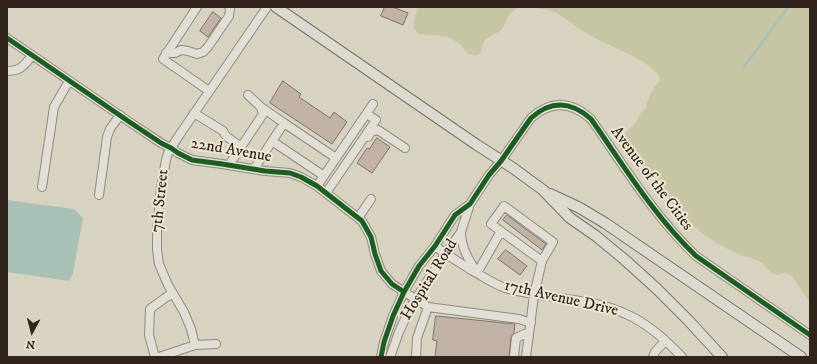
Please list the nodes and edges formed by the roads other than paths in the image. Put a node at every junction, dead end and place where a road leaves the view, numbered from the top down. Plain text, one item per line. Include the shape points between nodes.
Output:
1 (197, 7) edge
2 (229, 7) edge
3 (267, 7) edge
4 (276, 7) edge
5 (7, 38) edge
6 (166, 53) junction
7 (32, 56) junction
8 (7, 71) edge
9 (369, 71) dead end
10 (70, 81) junction
11 (209, 91) junction
12 (248, 95) dead end
13 (373, 104) dead end
14 (261, 107) junction
15 (194, 113) junction
16 (366, 114) junction
17 (120, 116) junction
18 (284, 123) junction
19 (272, 141) junction
20 (477, 145) junction
21 (241, 146) junction
22 (172, 148) junction
23 (405, 148) dead end
24 (336, 158) junction
25 (501, 161) junction
26 (229, 165) junction
27 (254, 169) junction
28 (324, 176) junction
29 (337, 177) junction
30 (317, 186) junction
31 (42, 187) dead end
32 (543, 190) junction
33 (326, 193) junction
34 (99, 195) dead end
35 (371, 199) dead end
36 (470, 204) junction
37 (358, 218) junction
38 (502, 231) junction
39 (461, 232) junction
40 (435, 246) junction
41 (446, 254) junction
42 (542, 261) junction
43 (477, 273) junction
44 (404, 292) junction
45 (172, 293) junction
46 (534, 295) junction
47 (415, 299) junction
48 (428, 307) junction
49 (748, 321) junction
50 (531, 323) junction
51 (530, 332) junction
52 (810, 335) edge
53 (665, 341) junction
54 (216, 344) dead end
55 (195, 345) junction
56 (155, 357) edge
57 (159, 357) edge
58 (381, 357) edge
59 (390, 357) edge
60 (416, 357) edge
61 (514, 357) edge
62 (526, 357) edge
63 (653, 357) edge
64 (682, 357) edge
65 (722, 357) edge
66 (792, 357) edge
67 (801, 357) edge

1 - 6 street
2 - 6 street via 229,16 203,52 197,54 181,50
3 - 11 street, 7th Street
4 - 20 main road
5 - 7 street, 22nd Avenue
6 - 11 street via 163,59
7 - 8 street via 22,68
7 - 10 street, 22nd Avenue
9 - 20 main road
10 - 17 street, 22nd Avenue
10 - 31 street via 54,108
11 - 15 street, 7th Street
12 - 14 street
13 - 16 street
14 - 18 street
14 - 21 street via 263,114
15 - 21 street
15 - 22 street, 7th Street
16 - 24 street
16 - 29 street via 376,120
17 - 22 street, 22nd Avenue
17 - 34 street via 107,137
18 - 19 street
18 - 24 street
19 - 27 street
19 - 28 street
20 - 25 main road
21 - 26 street
22 - 26 street, 22nd Avenue via 192,160
22 - 45 street, 7th Street via 166,160 160,188 157,229 159,264
23 - 29 street via 378,130 372,132 345,172
24 - 28 street
25 - 32 main road
25 - 36 street, Hospital Road
25 - 52 street, Avenue of the Cities via 531,118 544,109 568,105 583,111 656,210 696,256
26 - 27 street, 22nd Avenue
27 - 30 street, 22nd Avenue via 290,173
28 - 30 street
29 - 33 street
30 - 33 street, 22nd Avenue
32 - 49 main road via 605,223
32 - 65 main road via 570,218 651,284
33 - 37 street, 22nd Avenue
35 - 37 street
36 - 39 street, Hospital Road
36 - 40 street, Hospital Road via 456,215
37 - 44 street, 22nd Avenue via 371,236 381,271 392,284
38 - 42 street
38 - 42 street via 491,224 504,206 553,242
38 - 43 street
39 - 41 street, Hospital Road
39 - 43 street via 463,247
40 - 41 street, 17th Avenue Drive
40 - 44 street, Hospital Road via 419,266
41 - 43 street, 17th Avenue Drive
41 - 47 street, Hospital Road
42 - 46 street
43 - 46 street, 17th Avenue Drive via 503,287
44 - 47 street, 22nd Avenue
44 - 58 street, Hospital Road via 393,316
45 - 55 street, 7th Street via 184,312
45 - 56 street via 150,309 149,335
46 - 50 street
46 - 53 street, 17th Avenue Drive via 604,305 640,320
47 - 48 street, 22nd Avenue
47 - 59 street, Hospital Road
48 - 50 street via 519,319
48 - 60 street via 417,338
49 - 66 main road
49 - 67 main road
50 - 51 street
51 - 61 street via 516,338
51 - 62 street
53 - 63 street
53 - 64 street, 17th Avenue Drive
54 - 55 street
55 - 57 street

